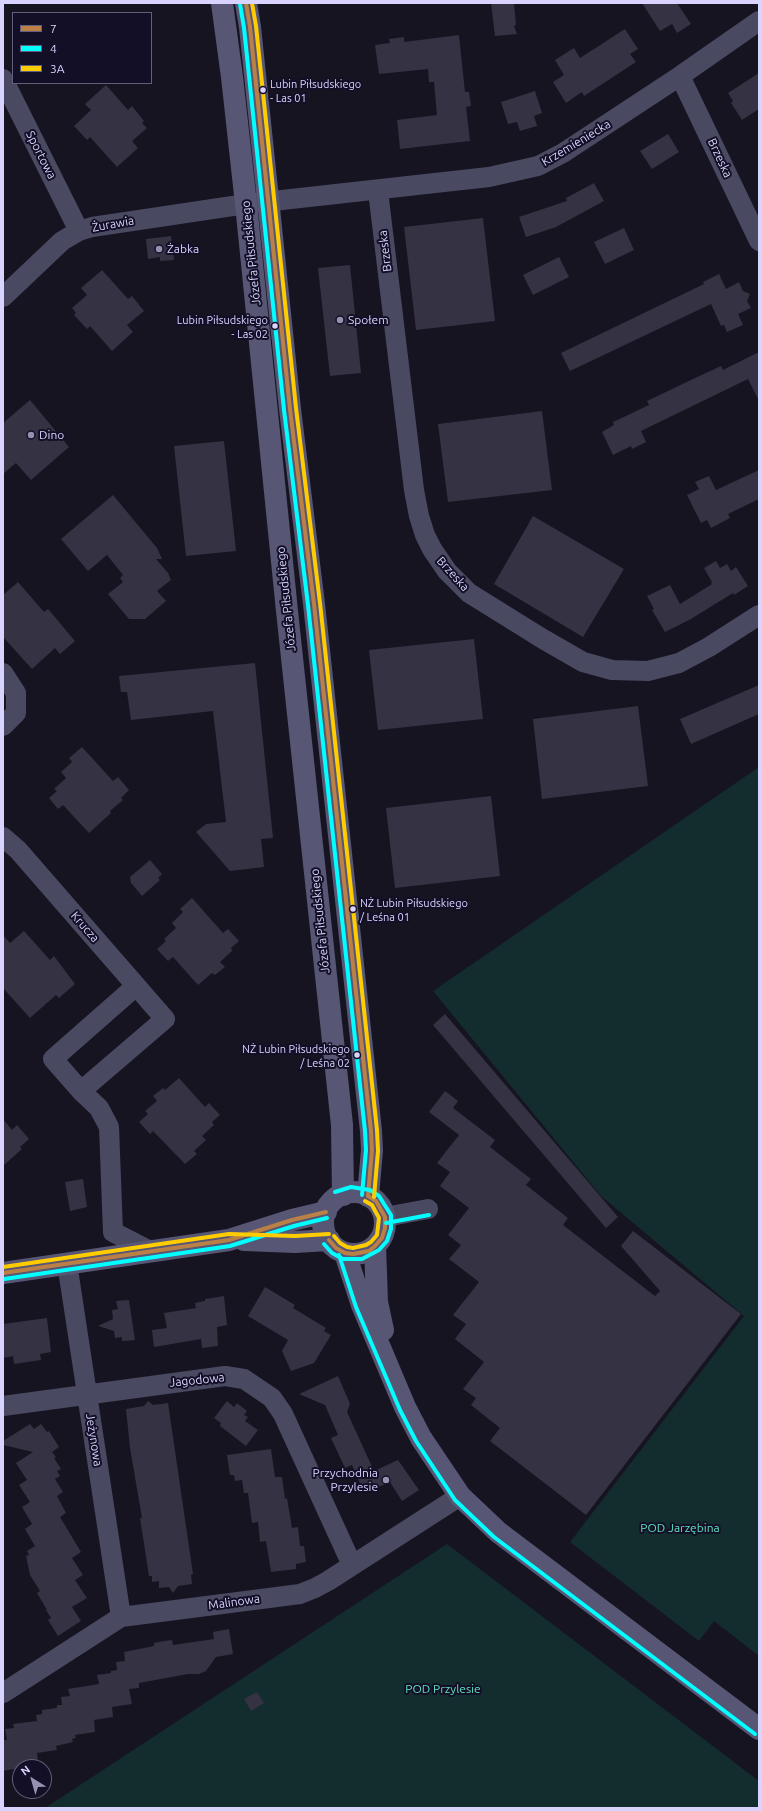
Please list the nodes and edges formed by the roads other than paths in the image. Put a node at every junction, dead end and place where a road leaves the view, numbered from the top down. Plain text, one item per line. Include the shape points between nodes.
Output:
1 (222, 3) edge
2 (246, 3) edge
3 (759, 21) edge
4 (680, 76) junction
5 (3, 78) edge
6 (378, 191) junction
7 (269, 202) junction
8 (246, 204) junction
9 (79, 231) junction
10 (759, 241) edge
11 (3, 297) edge
12 (759, 616) edge
13 (3, 673) edge
14 (3, 726) edge
15 (3, 837) edge
16 (136, 986) junction
17 (81, 1091) junction
18 (343, 1195) junction
19 (368, 1196) junction
20 (428, 1210) dead end
21 (326, 1212) junction
22 (385, 1217) junction
23 (229, 1240) junction
24 (337, 1246) junction
25 (375, 1246) junction
26 (150, 1251) junction
27 (67, 1263) junction
28 (3, 1272) edge
29 (396, 1384) junction
30 (87, 1394) junction
31 (3, 1406) edge
32 (460, 1496) junction
33 (352, 1566) junction
34 (121, 1617) junction
35 (3, 1693) edge
36 (759, 1729) edge

1 - 8 street, Józefa Piłsudskiego
2 - 7 street, Józefa Piłsudskiego
3 - 4 street, Krzemieniecka
4 - 6 street, Krzemieniecka via 563,153 538,166 489,177
4 - 10 street, Brzeska
5 - 9 street, Sportowa
6 - 7 street, Krzemieniecka
6 - 12 street, Brzeska via 414,490 426,535 447,571 468,593 543,639 582,662 612,670 648,671 679,663
7 - 8 street, Żurawia
7 - 19 street, Józefa Piłsudskiego via 371,1131
8 - 9 street, Żurawia via 92,226
8 - 18 street, Józefa Piłsudskiego via 288,627 342,1125
9 - 11 street, Żurawia via 62,241
13 - 14 street via 16,693 16,713
15 - 16 street, Krucza via 18,850
16 - 17 street via 54,1059
16 - 17 street, Krucza via 165,1019
17 - 26 street via 99,1108 109,1127 113,1232
18 - 19 street via 351,1193
18 - 21 street via 336,1199
19 - 22 street via 379,1205
20 - 22 street
21 - 23 street
21 - 24 street via 325,1231
22 - 25 street via 382,1238
23 - 24 street
23 - 26 street
24 - 25 street via 361,1254
24 - 29 street
25 - 29 street via 377,1302
26 - 27 street
27 - 28 street
27 - 30 street, Jeżynowa
29 - 32 street via 421,1438
30 - 31 street, Jagodowa
30 - 33 street, Jagodowa via 225,1376 244,1379 272,1398 283,1414
30 - 34 street, Jeżynowa
32 - 33 street, Malinowa
32 - 36 street via 498,1532
33 - 34 street, Malinowa via 300,1594
34 - 35 street, Malinowa

